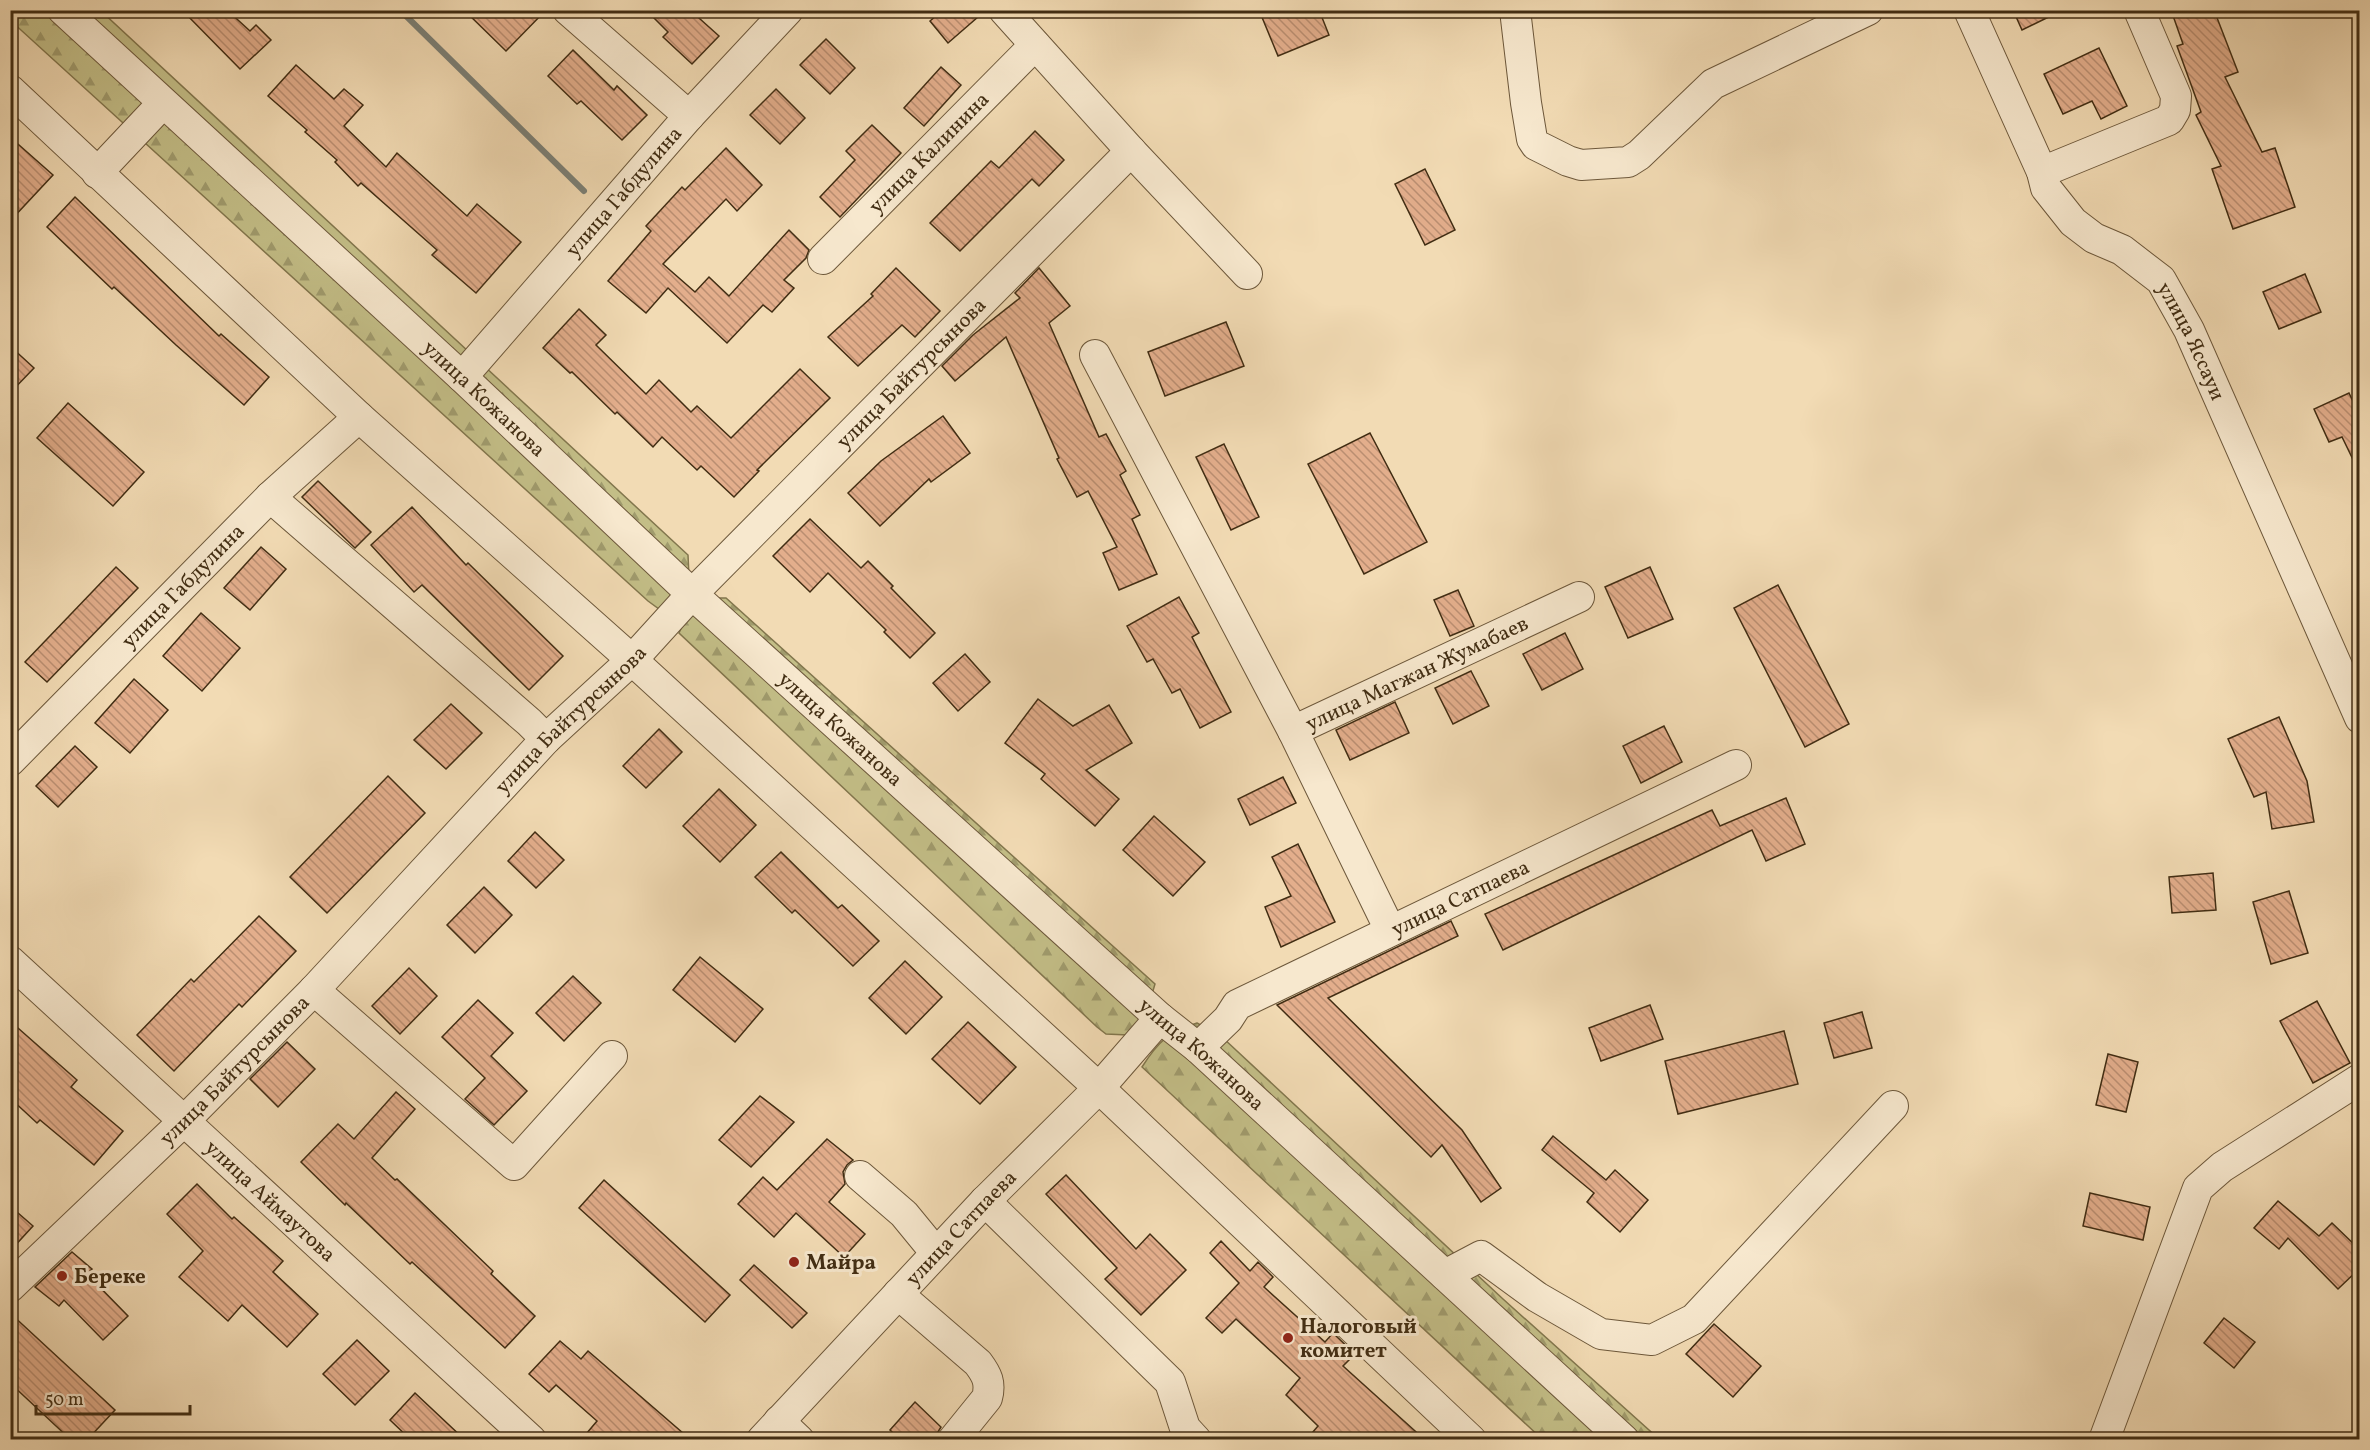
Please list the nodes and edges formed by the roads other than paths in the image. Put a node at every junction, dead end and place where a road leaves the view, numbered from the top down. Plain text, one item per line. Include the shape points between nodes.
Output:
1 (63, 10) edge
2 (568, 10) edge
3 (1004, 10) edge
4 (1515, 10) edge
5 (1868, 10) edge
6 (1969, 10) edge
7 (2139, 10) edge
8 (779, 13) edge
9 (1035, 45) junction
10 (10, 90) edge
11 (163, 104) junction
12 (689, 116) junction
13 (1131, 151) junction
14 (97, 172) junction
15 (2042, 172) junction
16 (823, 260) dead end
17 (1247, 274) dead end
18 (1095, 354) dead end
19 (462, 377) junction
20 (359, 417) junction
21 (270, 497) junction
22 (692, 594) junction
23 (1579, 597) dead end
24 (632, 660) junction
25 (2360, 718) edge
26 (1293, 731) junction
27 (546, 739) junction
28 (10, 761) edge
29 (1736, 765) dead end
30 (1390, 930) junction
31 (10, 961) edge
32 (314, 990) junction
33 (1160, 1018) junction
34 (1198, 1048) junction
35 (612, 1056) dead end
36 (2360, 1079) edge
37 (1099, 1088) junction
38 (1893, 1106) dead end
39 (184, 1121) junction
40 (860, 1176) dead end
41 (985, 1201) junction
42 (936, 1253) junction
43 (1445, 1275) junction
44 (10, 1287) edge
45 (898, 1294) junction
46 (780, 1433) edge
47 (531, 1440) edge
48 (952, 1440) edge
49 (1196, 1440) edge
50 (1471, 1440) edge
51 (1624, 1440) edge
52 (2103, 1440) edge

1 - 11 street, улица Кожанова
2 - 12 street
3 - 9 street
4 - 5 street via 1532,139 1536,145 1581,165 1628,162 1639,156 1713,84
6 - 15 street, улица Яссауи
7 - 15 street via 2176,96 2175,110 2169,120
8 - 12 street, улица Габдулина
9 - 13 street
9 - 16 street, улица Калинина
10 - 14 street
11 - 14 street
11 - 19 street, улица Кожанова
12 - 19 street, улица Габдулина
13 - 17 street
13 - 22 street, улица Байтурсынова
14 - 20 street
15 - 25 street, улица Яссауи via 2046,188 2073,222 2094,238 2122,250 2161,280 2189,330
18 - 26 street
19 - 22 street, улица Кожанова
20 - 21 street, улица Габдулина
20 - 24 street
21 - 27 street
21 - 28 street, улица Габдулина
22 - 24 street, улица Байтурсынова
22 - 33 street, улица Кожанова
23 - 26 street, улица Магжан Жумабаев
24 - 27 street, улица Байтурсынова
24 - 37 street
26 - 30 street, улица Магжан Жумабаев
27 - 32 street, улица Байтурсынова
29 - 30 street, улица Сатпаева
30 - 34 street, улица Сатпаева via 1237,1005
31 - 39 street, улица Аймаутова
32 - 35 street via 514,1165
32 - 39 street, улица Байтурсынова
33 - 34 street, улица Кожанова
33 - 37 street, улица Сатпаева
34 - 43 street, улица Кожанова
36 - 52 street via 2222,1167 2198,1188
37 - 41 street, улица Сатпаева
37 - 50 street
38 - 43 street via 1695,1319 1652,1340 1601,1334 1537,1297 1481,1256
39 - 44 street, улица Байтурсынова
39 - 47 street, улица Аймаутова
40 - 42 street via 904,1214
41 - 42 street, улица Сатпаева
41 - 49 street via 1170,1382 1185,1428
42 - 45 street, улица Сатпаева
43 - 51 street, улица Кожанова
45 - 46 street, улица Сатпаева
45 - 48 street via 988,1375 987,1398

